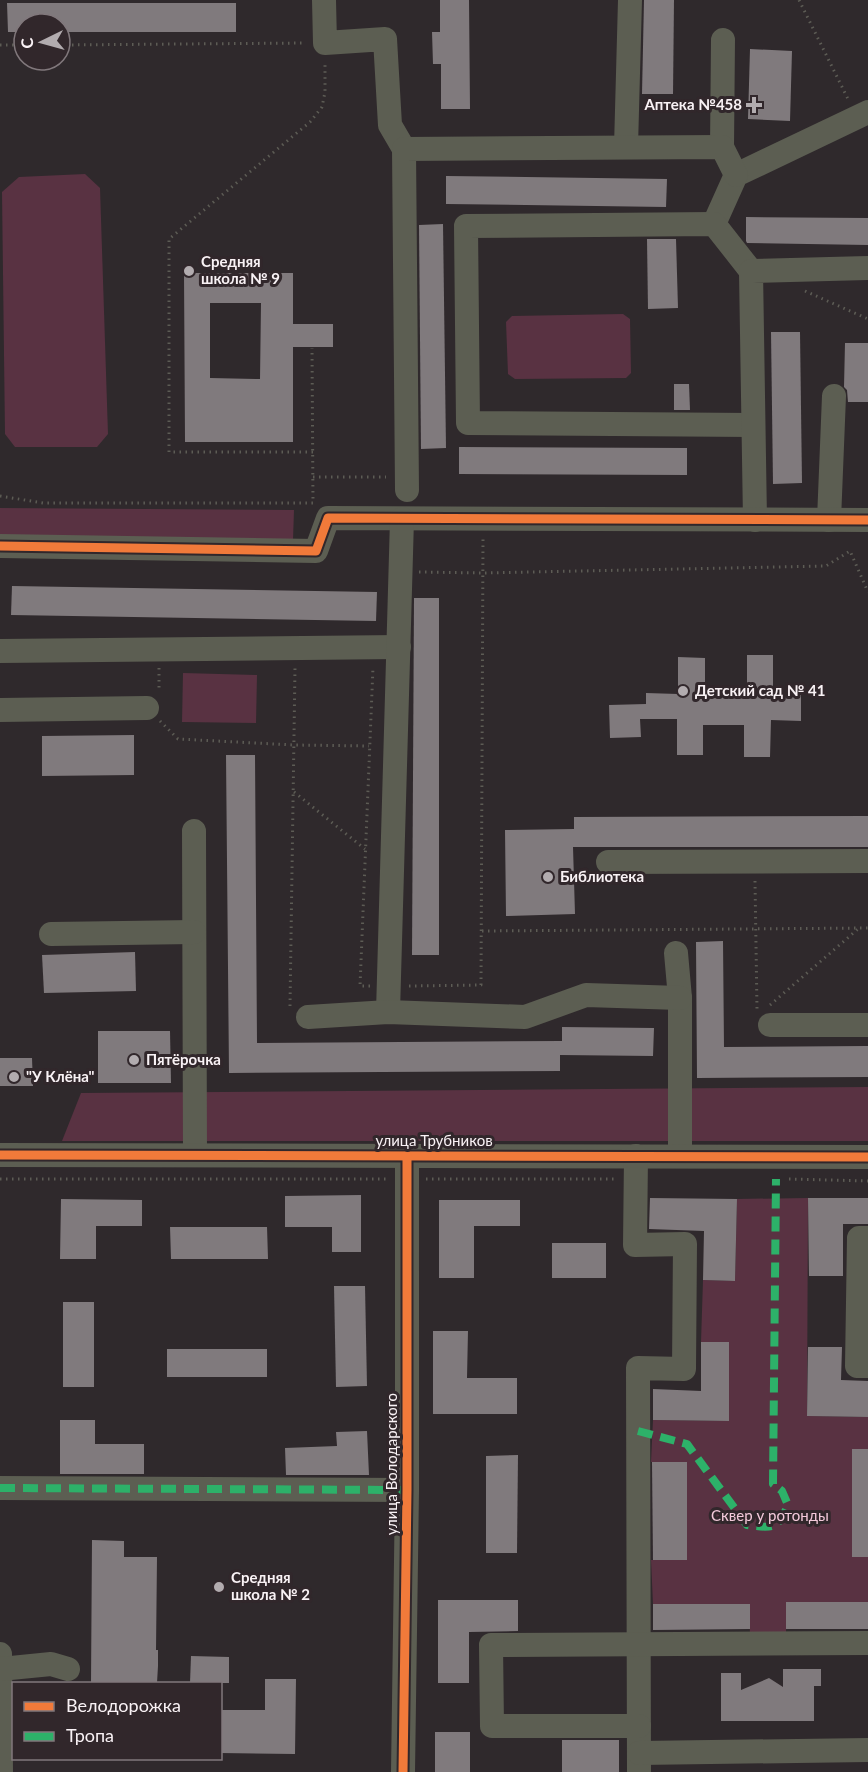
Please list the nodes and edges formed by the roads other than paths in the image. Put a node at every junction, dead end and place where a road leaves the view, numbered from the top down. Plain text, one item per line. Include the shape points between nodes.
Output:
1 (324, 0) edge
2 (630, 0) edge
3 (723, 40) dead end
4 (862, 115) edge
5 (626, 147) junction
6 (722, 147) junction
7 (404, 149) junction
8 (736, 175) junction
9 (714, 224) junction
10 (868, 268) edge
11 (751, 271) junction
12 (834, 396) dead end
13 (753, 425) junction
14 (407, 484) road end
15 (402, 519) junction
16 (755, 520) junction
17 (829, 520) junction
18 (868, 520) edge
19 (0, 546) edge
20 (399, 647) junction
21 (0, 651) edge
22 (155, 709) road end
23 (0, 710) edge
24 (194, 831) dead end
25 (868, 861) edge
26 (608, 862) dead end
27 (194, 932) junction
28 (51, 934) dead end
29 (676, 953) dead end
30 (680, 998) junction
31 (388, 1012) junction
32 (299, 1013) road end
33 (764, 1016) road end
34 (868, 1025) edge
35 (0, 1155) edge
36 (195, 1155) junction
37 (680, 1155) junction
38 (868, 1157) edge
39 (408, 1167) junction
40 (636, 1167) junction
41 (868, 1238) edge
42 (868, 1366) edge
43 (0, 1488) edge
44 (407, 1490) junction
45 (868, 1643) edge
46 (639, 1644) junction
47 (0, 1654) edge
48 (0, 1669) edge
49 (68, 1669) dead end
50 (639, 1726) junction
51 (868, 1750) edge
52 (639, 1762) edge
53 (2, 1772) edge
54 (403, 1772) edge

1 - 7 street via 325,43 385,39 390,125
2 - 5 street
3 - 6 street
4 - 8 street
5 - 6 street
5 - 7 street
6 - 8 street
7 - 14 street
8 - 9 street
9 - 11 street
9 - 13 street via 466,226 468,423
10 - 11 street
11 - 13 street
12 - 17 street
13 - 16 street
15 - 16 street
15 - 19 street via 328,519 316,551
15 - 20 street
16 - 17 street
17 - 18 street
20 - 21 street
20 - 31 street
22 - 23 street
24 - 27 street
25 - 26 street
27 - 28 street
27 - 36 street
29 - 30 street
30 - 31 street via 586,995 525,1017
30 - 37 street
31 - 32 street
33 - 34 street
35 - 36 street, улица Трубников
36 - 39 street, улица Трубников
37 - 38 street, улица Трубников
37 - 40 street, улица Трубников
39 - 40 street, улица Трубников
39 - 44 street, улица Володарского
40 - 46 street via 635,1245 685,1244 684,1369 638,1368
41 - 42 street via 860,1238 856,1366
43 - 44 street
44 - 54 street, улица Володарского
45 - 46 street
46 - 50 street
46 - 50 street via 491,1645 492,1726
47 - 48 street
48 - 49 street via 51,1664
48 - 53 street
50 - 52 street
51 - 52 street

